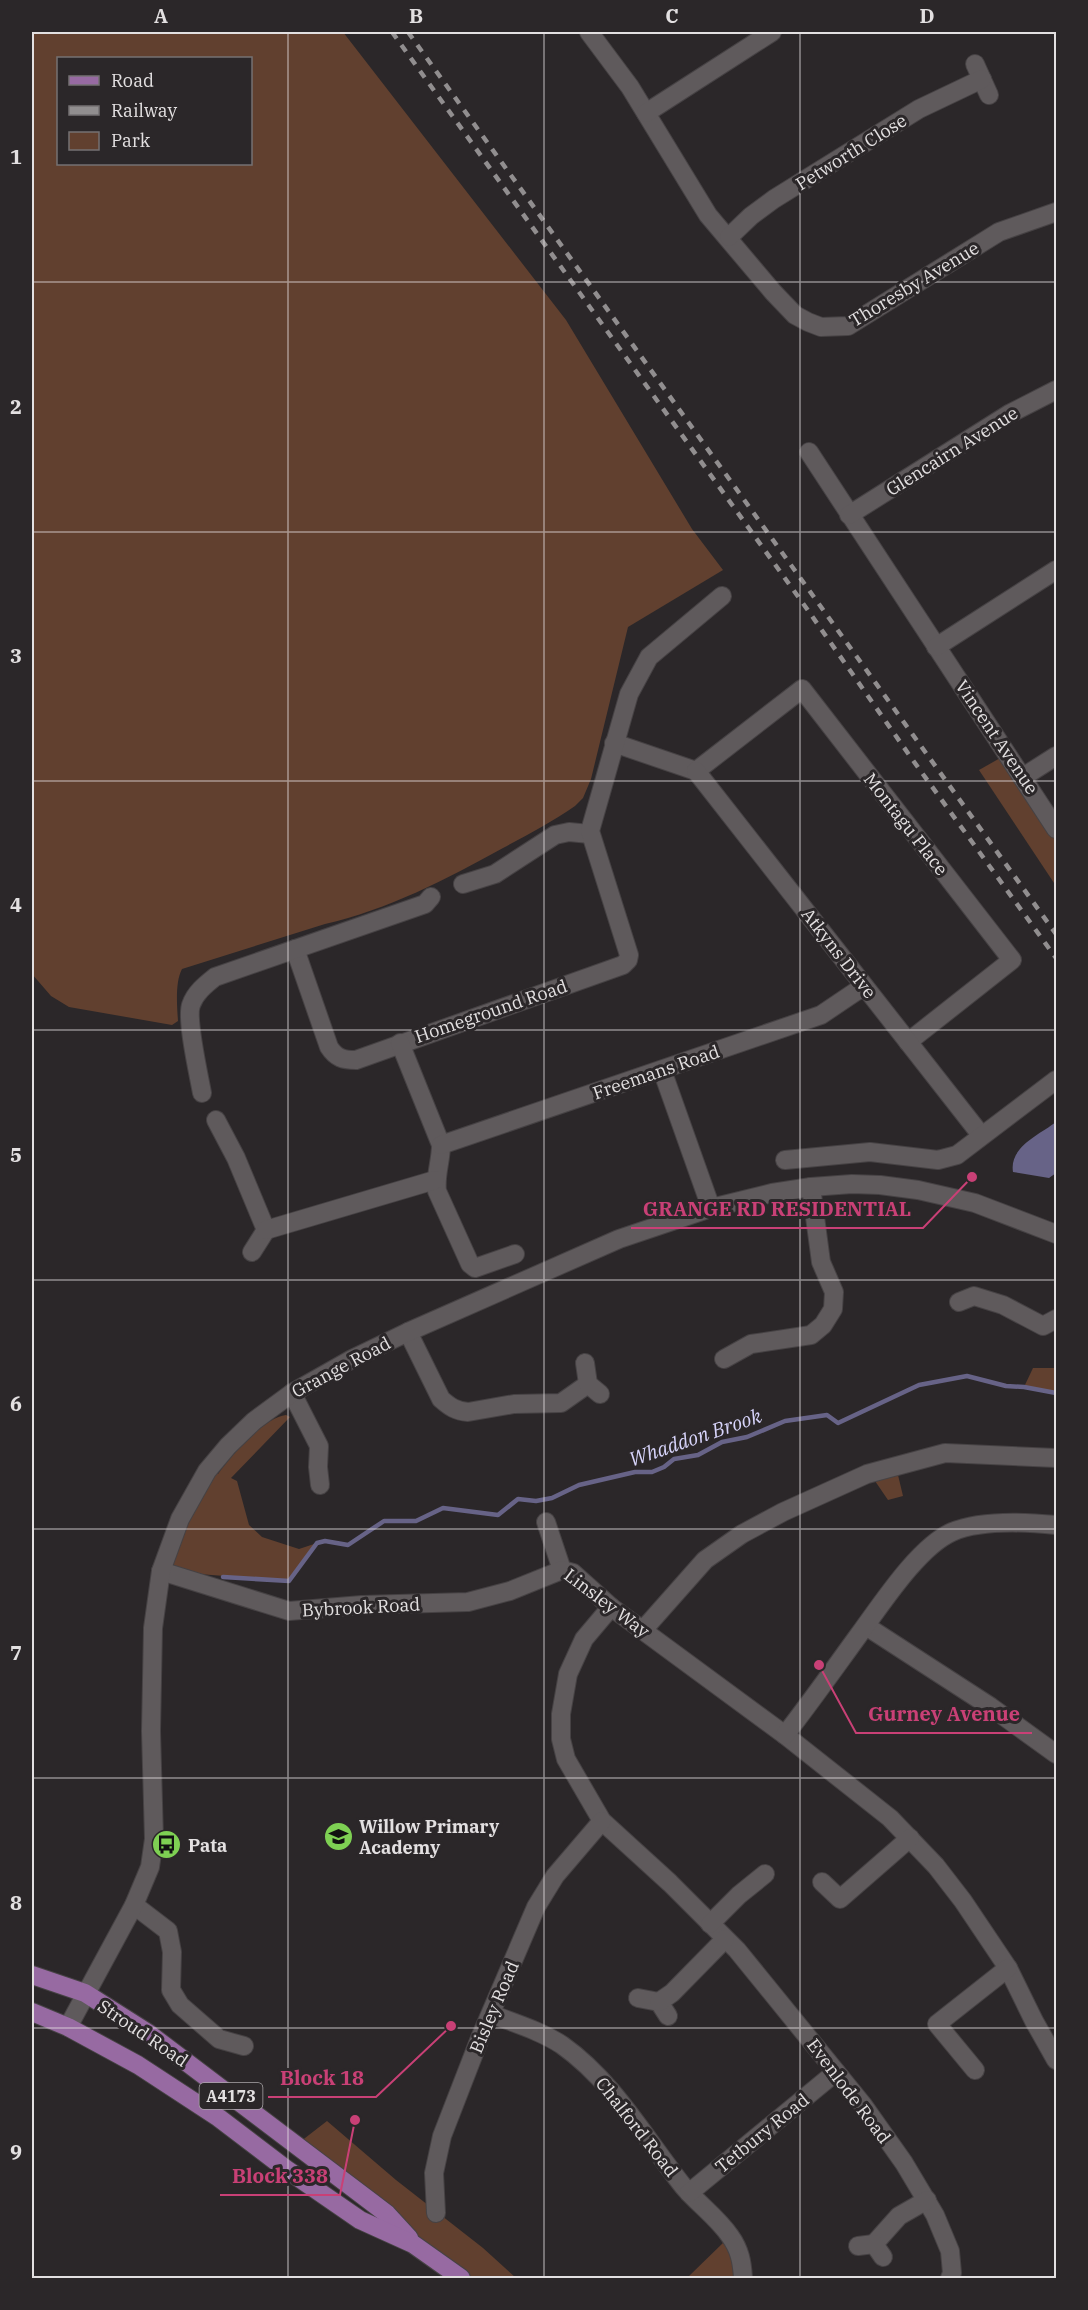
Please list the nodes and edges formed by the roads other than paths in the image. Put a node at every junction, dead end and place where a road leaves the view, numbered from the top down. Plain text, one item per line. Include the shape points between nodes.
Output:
1 (589, 32) edge
2 (772, 32) edge
3 (982, 79) dead end
4 (646, 113) junction
5 (1056, 212) edge
6 (729, 237) junction
7 (1056, 390) edge
8 (809, 452) dead end
9 (849, 515) junction
10 (1056, 570) edge
11 (722, 596) dead end
12 (936, 646) junction
13 (614, 743) junction
14 (1056, 756) edge
15 (696, 771) junction
16 (1023, 777) junction
17 (1056, 829) edge
18 (590, 834) junction
19 (462, 884) dead end
20 (431, 897) dead end
21 (295, 949) junction
22 (864, 986) junction
23 (908, 1042) junction
24 (400, 1043) junction
25 (662, 1070) junction
26 (1056, 1080) edge
27 (202, 1093) dead end
28 (218, 1118) dead end
29 (981, 1135) junction
30 (441, 1145) junction
31 (785, 1160) dead end
32 (435, 1180) junction
33 (811, 1186) junction
34 (711, 1208) junction
35 (266, 1230) junction
36 (1056, 1234) edge
37 (252, 1252) dead end
38 (515, 1254) dead end
39 (968, 1294) dead end
40 (1056, 1319) edge
41 (408, 1332) junction
42 (724, 1359) dead end
43 (585, 1363) dead end
44 (292, 1393) junction
45 (1056, 1458) edge
46 (313, 1474) dead end
47 (546, 1522) dead end
48 (1056, 1525) edge
49 (562, 1570) junction
50 (161, 1571) junction
51 (611, 1607) junction
52 (866, 1626) junction
53 (643, 1630) junction
54 (785, 1735) junction
55 (1056, 1754) edge
56 (602, 1821) junction
57 (910, 1838) junction
58 (765, 1874) dead end
59 (822, 1882) dead end
60 (134, 1905) junction
61 (710, 1924) junction
62 (725, 1939) junction
63 (1008, 1968) junction
64 (32, 1975) edge
65 (85, 1993) junction
66 (638, 1998) dead end
67 (32, 2012) edge
68 (491, 2014) junction
69 (68, 2026) junction
70 (244, 2046) dead end
71 (1056, 2060) edge
72 (975, 2070) dead end
73 (836, 2072) junction
74 (689, 2193) junction
75 (927, 2200) junction
76 (436, 2212) dead end
77 (413, 2244) junction
78 (872, 2249) dead end
79 (461, 2278) edge
80 (743, 2278) edge
81 (951, 2278) edge

1 - 4 street, Thoresby Avenue
2 - 4 street
3 - 6 street, Petworth Close via 919,109 774,199
4 - 6 street, Thoresby Avenue via 708,214
5 - 6 street, Thoresby Avenue via 999,232 848,326 821,327 795,315
7 - 9 street, Glencairn Avenue via 1009,414
8 - 9 street
9 - 12 street
10 - 12 street
11 - 13 street via 649,657 628,694
12 - 16 street, Vincent Avenue
13 - 15 street
13 - 18 street
14 - 16 street
15 - 22 street, Atkyns Drive
15 - 23 street, Montagu Place via 802,689 1012,960
16 - 17 street, Vincent Avenue
18 - 19 street via 555,834 483,886
18 - 24 street, Homeground Road via 628,960
20 - 21 street via 425,904
21 - 24 street, Homeground Road via 333,1053 339,1058 356,1060
21 - 27 street via 214,977 200,988 190,1006
22 - 23 street, Atkyns Drive
22 - 25 street, Freemans Road via 821,1015
23 - 29 street, Atkyns Drive
24 - 30 street
25 - 30 street, Freemans Road
25 - 34 street
26 - 29 street
28 - 35 street
29 - 31 street via 957,1155 938,1160 870,1152
30 - 32 street
32 - 35 street
32 - 38 street via 449,1221 472,1267
33 - 34 street, Grange Road
33 - 36 street, Grange Road via 870,1184 918,1190 975,1203
33 - 42 street via 821,1262 834,1292 833,1309 811,1335 751,1344
34 - 41 street, Grange Road via 619,1239
35 - 37 street
39 - 40 street via 1003,1305 1043,1326
41 - 43 street via 441,1399 458,1411 561,1403 594,1389
41 - 44 street, Grange Road
44 - 46 street via 320,1446
44 - 50 street, Grange Road via 254,1421 207,1471 180,1519
45 - 53 street via 945,1453 867,1473 742,1534 705,1560
47 - 49 street, Linsley Way
48 - 52 street via 987,1524 940,1538 919,1558
49 - 50 street, Bybrook Road via 510,1591 468,1602 289,1611
49 - 51 street, Linsley Way via 573,1573
50 - 60 street, Grange Road via 153,1628 154,1839 150,1867
51 - 53 street, Linsley Way
51 - 56 street, Evenlode Road via 584,1639 568,1674 561,1714 566,1759
52 - 54 street
52 - 55 street
53 - 54 street, Linsley Way
54 - 57 street, Linsley Way via 870,1800
56 - 61 street, Evenlode Road
56 - 68 street, Bisley Road via 573,1853 536,1907
57 - 59 street via 840,1899
57 - 63 street, Linsley Way via 963,1901
58 - 61 street
60 - 65 street, Grange Road
60 - 70 street via 168,1931 171,1989 180,2005 219,2039
61 - 62 street, Evenlode Road
62 - 66 street via 679,1986 664,2009
62 - 73 street, Evenlode Road
63 - 71 street, Linsley Way
63 - 72 street via 937,2024
64 - 65 main road, Stroud Road / A4173
65 - 69 street, Grange Road
65 - 77 main road, Stroud Road / A4173 via 148,2033 387,2214
67 - 69 main road, Stroud Road / A4173
68 - 74 street, Chalford Road via 561,2045 593,2072 613,2092
68 - 76 street, Bisley Road via 442,2136 434,2173
69 - 77 main road, Stroud Road / A4173 via 210,2112 360,2220
73 - 74 street, Tetbury Road
73 - 75 street, Evenlode Road
74 - 80 street, Chalford Road via 730,2235 742,2256
75 - 78 street via 899,2216
75 - 81 street, Evenlode Road via 950,2252
77 - 79 main road, Stroud Road / A4173

